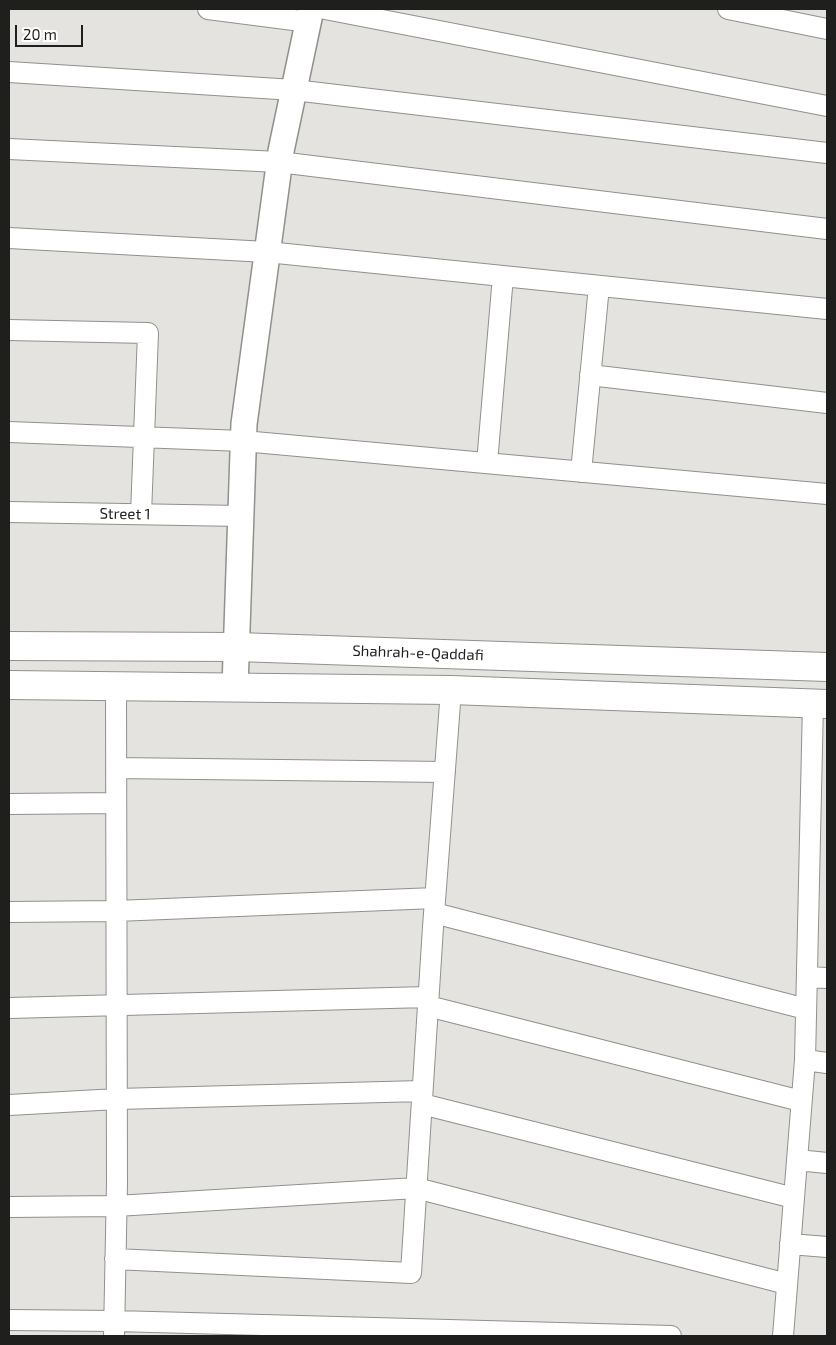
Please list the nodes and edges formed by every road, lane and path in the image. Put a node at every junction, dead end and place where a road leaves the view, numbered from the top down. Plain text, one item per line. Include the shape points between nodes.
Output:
1 (208, 9) edge
2 (728, 9) edge
3 (315, 13) edge
4 (827, 29) edge
5 (9, 72) edge
6 (294, 90) junction
7 (827, 106) edge
8 (9, 149) edge
9 (827, 153) edge
10 (279, 162) junction
11 (827, 229) edge
12 (9, 238) edge
13 (266, 252) junction
14 (504, 276) junction
15 (599, 286) junction
16 (827, 309) edge
17 (9, 330) edge
18 (590, 375) junction
19 (827, 403) edge
20 (9, 432) edge
21 (144, 436) junction
22 (243, 441) junction
23 (487, 463) junction
24 (581, 472) junction
25 (827, 494) edge
26 (9, 512) edge
27 (141, 514) junction
28 (241, 516) junction
29 (9, 646) edge
30 (237, 647) junction
31 (827, 667) edge
32 (9, 685) edge
33 (116, 686) junction
34 (235, 687) junction
35 (451, 690) junction
36 (820, 704) edge
37 (116, 768) junction
38 (445, 772) junction
39 (819, 791) edge
40 (116, 803) junction
41 (9, 804) edge
42 (818, 888) edge
43 (435, 905) junction
44 (116, 911) junction
45 (9, 912) edge
46 (807, 977) junction
47 (827, 978) edge
48 (428, 1001) junction
49 (116, 1005) junction
50 (9, 1008) edge
51 (806, 1009) junction
52 (804, 1060) junction
53 (827, 1063) edge
54 (422, 1098) junction
55 (116, 1100) junction
56 (801, 1101) junction
57 (9, 1105) edge
58 (797, 1160) junction
59 (827, 1163) edge
60 (416, 1188) junction
61 (794, 1198) junction
62 (116, 1206) junction
63 (9, 1207) edge
64 (790, 1244) junction
65 (827, 1246) edge
66 (116, 1259) junction
67 (787, 1284) junction
68 (9, 1320) edge
69 (114, 1329) edge
70 (632, 1336) edge
71 (671, 1336) edge
72 (783, 1336) edge

1 - 3 street
2 - 4 street
3 - 6 street
3 - 7 street
5 - 6 street
6 - 9 street
6 - 10 street
8 - 10 street
10 - 11 street
10 - 13 street
12 - 13 street
13 - 14 street
13 - 22 street
14 - 15 street
14 - 23 street
15 - 16 street
15 - 18 street
17 - 21 street via 148,332
18 - 19 street
18 - 24 street
20 - 21 street
21 - 22 street
21 - 27 street
22 - 23 street
22 - 28 street
23 - 24 street
24 - 25 street
26 - 27 street, Street 1
27 - 28 street, Street 1
28 - 30 street
29 - 30 main road, Shahrah-e-Qaddafi
30 - 31 main road, Shahrah-e-Qaddafi
30 - 34 street
32 - 33 main road
33 - 34 main road
33 - 37 street
34 - 35 main road
35 - 36 main road
35 - 38 street
36 - 39 street
37 - 38 street
37 - 40 street
38 - 43 street
39 - 42 street
40 - 41 street
40 - 44 street
42 - 46 street
43 - 44 street
43 - 48 street
43 - 51 street
44 - 45 street
44 - 49 street
46 - 47 street
46 - 51 street
48 - 49 street
48 - 54 street
48 - 56 street
49 - 50 street
49 - 55 street
51 - 52 street
52 - 53 street
52 - 56 street
54 - 55 street
54 - 60 street
54 - 61 street
55 - 57 street
55 - 62 street
56 - 58 street
58 - 59 street
58 - 61 street
60 - 62 street
60 - 66 street via 411,1273
60 - 67 street
61 - 64 street
62 - 63 street
62 - 66 street
64 - 65 street
64 - 67 street
66 - 69 street
67 - 72 street
68 - 69 street
69 - 70 street
70 - 71 street

